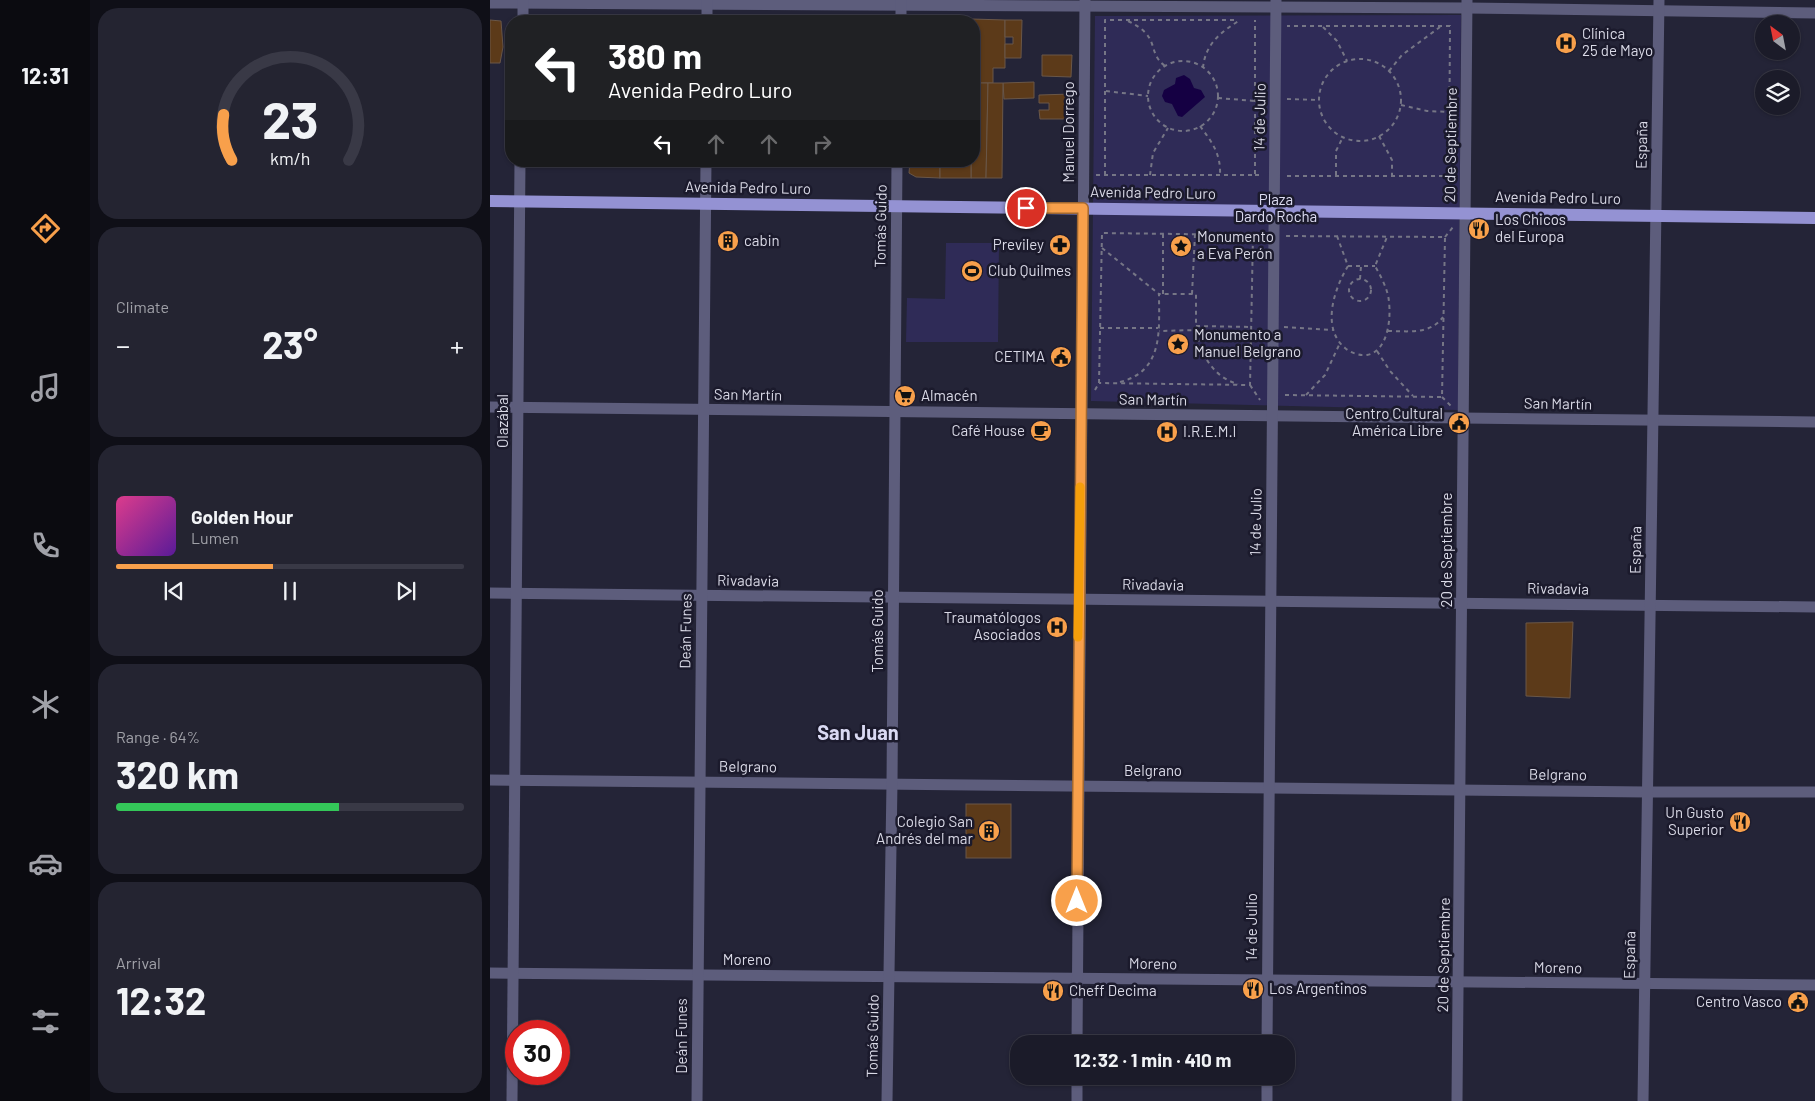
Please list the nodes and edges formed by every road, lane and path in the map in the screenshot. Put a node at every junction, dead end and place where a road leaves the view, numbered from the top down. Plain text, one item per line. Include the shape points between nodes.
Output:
1 (523, 1) edge
2 (707, 2) edge
3 (901, 2) edge
4 (490, 3) edge
5 (1085, 3) edge
6 (1276, 4) edge
7 (1467, 4) edge
8 (1658, 5) edge
9 (1815, 13) edge
10 (523, 15) edge
11 (707, 15) edge
12 (901, 15) edge
13 (1126, 20) junction
14 (1240, 20) junction
15 (1284, 26) dead end
16 (1322, 26) junction
17 (1440, 26) junction
18 (1347, 61) junction
19 (1165, 66) junction
20 (1203, 68) junction
21 (1389, 71) junction
22 (1105, 91) junction
23 (1148, 96) junction
24 (1218, 98) junction
25 (1284, 99) dead end
26 (1319, 100) junction
27 (1256, 101) junction
28 (1401, 105) junction
29 (1450, 112) junction
30 (1200, 126) junction
31 (1168, 128) junction
32 (1379, 136) junction
33 (1343, 137) junction
34 (520, 167) edge
35 (706, 167) edge
36 (897, 167) edge
37 (1150, 175) junction
38 (1220, 175) junction
39 (1284, 176) dead end
40 (1336, 176) junction
41 (1392, 176) junction
42 (490, 201) edge
43 (520, 201) junction
44 (706, 204) junction
45 (895, 206) junction
46 (1083, 208) junction
47 (1274, 211) junction
48 (1465, 213) junction
49 (1656, 216) junction
50 (1815, 218) edge
51 (1163, 234) junction
52 (1195, 234) junction
53 (1337, 236) junction
54 (1387, 236) junction
55 (1285, 244) dead end
56 (1102, 248) junction
57 (1348, 266) junction
58 (1361, 266) junction
59 (1375, 266) junction
60 (1360, 279) junction
61 (1159, 294) junction
62 (1163, 294) junction
63 (1192, 294) junction
64 (1444, 316) junction
65 (1196, 326) junction
66 (1251, 327) junction
67 (1284, 327) dead end
68 (1100, 328) junction
69 (1159, 329) junction
70 (1196, 330) junction
71 (1334, 330) junction
72 (1388, 330) junction
73 (1340, 343) junction
74 (1377, 351) junction
75 (1115, 383) junction
76 (1242, 385) junction
77 (1306, 394) dead end
78 (1283, 395) dead end
79 (1413, 396) dead end
80 (490, 407) edge
81 (518, 407) junction
82 (702, 410) junction
83 (895, 412) junction
84 (1080, 414) junction
85 (1272, 416) junction
86 (1463, 418) junction
87 (1653, 420) junction
88 (1815, 422) edge
89 (490, 593) edge
90 (517, 593) junction
91 (701, 595) junction
92 (894, 597) junction
93 (1079, 599) junction
94 (1270, 601) junction
95 (1462, 603) junction
96 (1650, 606) junction
97 (1815, 607) edge
98 (490, 780) edge
99 (516, 780) junction
100 (699, 782) junction
101 (892, 784) junction
102 (1077, 785) junction
103 (1268, 787) junction
104 (1461, 789) junction
105 (1647, 792) junction
106 (1815, 792) edge
107 (490, 973) edge
108 (513, 974) junction
109 (697, 976) junction
110 (890, 976) junction
111 (1077, 978) junction
112 (1267, 980) junction
113 (1459, 982) junction
114 (1644, 984) junction
115 (1815, 986) edge
116 (1077, 1035) edge
117 (1267, 1035) edge
118 (1077, 1085) edge
119 (1267, 1085) edge
120 (512, 1101) edge
121 (697, 1101) edge
122 (887, 1101) edge
123 (1077, 1101) edge
124 (1267, 1101) edge
125 (1457, 1101) edge
126 (1643, 1101) edge

1 - 2 street
1 - 4 street
1 - 10 street
2 - 3 street
2 - 11 street
3 - 5 street
3 - 12 street
5 - 6 street
5 - 46 street, Manuel Dorrego
6 - 7 street
6 - 47 street, 14 de Julio
7 - 8 street
7 - 48 street, 20 de Septiembre
8 - 9 street
8 - 49 street, España
13 - 14 path
13 - 19 path via 1146,31 1156,56
13 - 22 path via 1105,20
14 - 20 path via 1211,43 1206,50
14 - 27 path via 1256,20
15 - 16 path
16 - 17 path
16 - 18 path via 1337,41
17 - 21 path via 1402,55
17 - 29 path via 1450,26
18 - 21 path via 1369,60
18 - 26 path via 1327,77
19 - 20 path via 1186,61
19 - 23 path via 1151,82
20 - 24 path via 1213,77
21 - 28 path via 1397,81
22 - 23 path
22 - 37 path via 1105,175
23 - 31 path via 1152,113
24 - 27 path
24 - 30 path via 1211,116
25 - 26 path
26 - 33 path via 1328,126
27 - 38 path via 1255,175
28 - 29 path
28 - 32 path via 1393,125
29 - 41 path via 1450,176
30 - 31 path via 1186,131
30 - 38 path via 1216,149
31 - 37 path via 1153,153
32 - 33 path via 1360,141
32 - 41 path via 1392,160
33 - 40 path via 1336,151
34 - 43 street, Olazábal
35 - 44 street, Deán Funes
36 - 45 street, Tomás Guido
37 - 38 path
39 - 40 path
40 - 41 path
42 - 43 main road, Avenida Pedro Luro
43 - 44 main road, Avenida Pedro Luro
43 - 81 street, Olazábal
44 - 45 main road, Avenida Pedro Luro
44 - 82 street, Deán Funes
45 - 46 main road, Avenida Pedro Luro
45 - 83 street, Tomás Guido
46 - 47 main road, Avenida Pedro Luro
46 - 84 street, Manuel Dorrego
47 - 48 main road, Avenida Pedro Luro
47 - 85 street, 14 de Julio
48 - 49 main road, Avenida Pedro Luro
48 - 86 street, 20 de Septiembre
49 - 50 main road, Avenida Pedro Luro
49 - 87 street, España
51 - 52 path
51 - 56 path via 1102,233
51 - 62 path
52 - 63 path
52 - 66 path via 1253,235
53 - 54 path
53 - 55 path via 1286,235
53 - 57 path
54 - 59 path
54 - 64 path via 1445,237
56 - 61 path
56 - 68 path
57 - 58 path
57 - 71 path via 1337,287
58 - 59 path
58 - 60 path
59 - 72 path via 1389,302
60 - 60 path via 1353,281 1350,287 1350,294 1358,300 1367,297 1370,291 1369,284
61 - 62 path
61 - 69 path
62 - 63 path
63 - 65 path via 1196,294
64 - 72 path via 1430,328 1410,332
64 - 78 path via 1442,398
65 - 66 path
65 - 70 path
66 - 76 path via 1250,385
67 - 71 path
68 - 69 path
68 - 75 path via 1099,383
69 - 70 path
69 - 75 path via 1160,339 1145,370 1132,379
70 - 76 path via 1200,347 1214,370 1223,378
71 - 73 path
72 - 74 path
73 - 74 path via 1358,354
73 - 77 path via 1326,375
74 - 79 path
75 - 76 path
80 - 81 street, San Martín
81 - 82 street, San Martín
81 - 90 street, Olazábal
82 - 83 street, San Martín
82 - 91 street, Deán Funes
83 - 84 street, San Martín
83 - 92 street, Tomás Guido
84 - 85 street, San Martín
84 - 93 street, Manuel Dorrego
85 - 86 street, San Martín
85 - 94 street, 14 de Julio
86 - 87 street, San Martín
86 - 95 street, 20 de Septiembre
87 - 88 street, San Martín
87 - 96 street, España
89 - 90 street, Rivadavia
90 - 91 street, Rivadavia
90 - 99 street, Olazábal
91 - 92 street, Rivadavia
91 - 100 street, Deán Funes
92 - 93 street, Rivadavia
92 - 101 street, Tomás Guido
93 - 94 street, Rivadavia
93 - 102 street, Manuel Dorrego
94 - 95 street, Rivadavia
94 - 103 street, 14 de Julio
95 - 96 street, Rivadavia
95 - 104 street, 20 de Septiembre
96 - 97 street, Rivadavia
96 - 105 street, España
98 - 99 street, Belgrano
99 - 100 street, Belgrano
99 - 108 street, Olazábal
100 - 101 street, Belgrano
100 - 109 street, Deán Funes
101 - 102 street, Belgrano
101 - 110 street, Tomás Guido
102 - 103 street, Belgrano
102 - 111 street, Manuel Dorrego
103 - 104 street, Belgrano
103 - 112 street, 14 de Julio
104 - 105 street, Belgrano
104 - 113 street, 20 de Septiembre
105 - 106 street, Belgrano
105 - 114 street, España
107 - 108 street, Moreno
108 - 109 street, Moreno
108 - 120 street, Olazábal
109 - 110 street, Moreno
109 - 121 street, Deán Funes
110 - 111 street, Moreno
110 - 122 street, Tomás Guido
111 - 112 street, Moreno
111 - 116 street, Manuel Dorrego
112 - 113 street, Moreno
112 - 117 street, 14 de Julio
113 - 114 street, Moreno
113 - 125 street, 20 de Septiembre
114 - 115 street, Moreno
114 - 126 street, España
118 - 123 street
119 - 124 street

